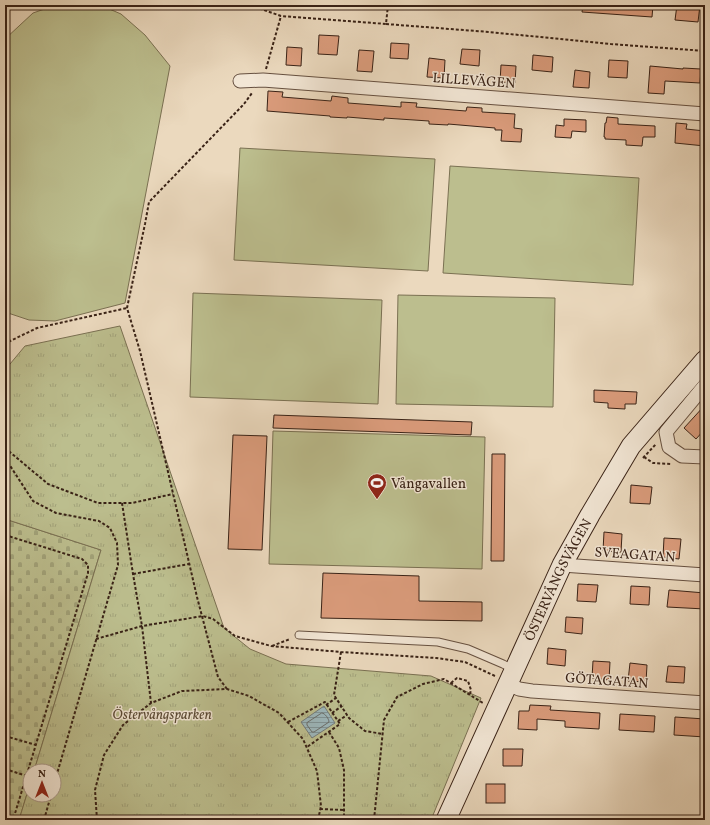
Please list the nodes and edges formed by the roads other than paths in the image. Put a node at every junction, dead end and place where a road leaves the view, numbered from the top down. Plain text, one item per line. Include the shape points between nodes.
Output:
1 (240, 81) dead end
2 (705, 114) edge
3 (705, 360) edge
4 (705, 385) edge
5 (705, 457) edge
6 (562, 565) junction
7 (705, 575) edge
8 (299, 636) road end
9 (507, 677) junction
10 (705, 703) edge
11 (446, 820) edge

1 - 2 street, LILLEVÄGEN via 263,80
3 - 6 street, ÖSTERVÅNGSVÄGEN via 631,446
4 - 5 street via 666,432 668,447 682,456
6 - 7 street, SVEAGATAN
6 - 9 street, ÖSTERVÅNGSVÄGEN
8 - 9 lane via 438,642 468,649 503,664
9 - 10 street, GÖTAGATAN via 519,689 532,691
9 - 11 street, ÖSTERVÅNGSVÄGEN

